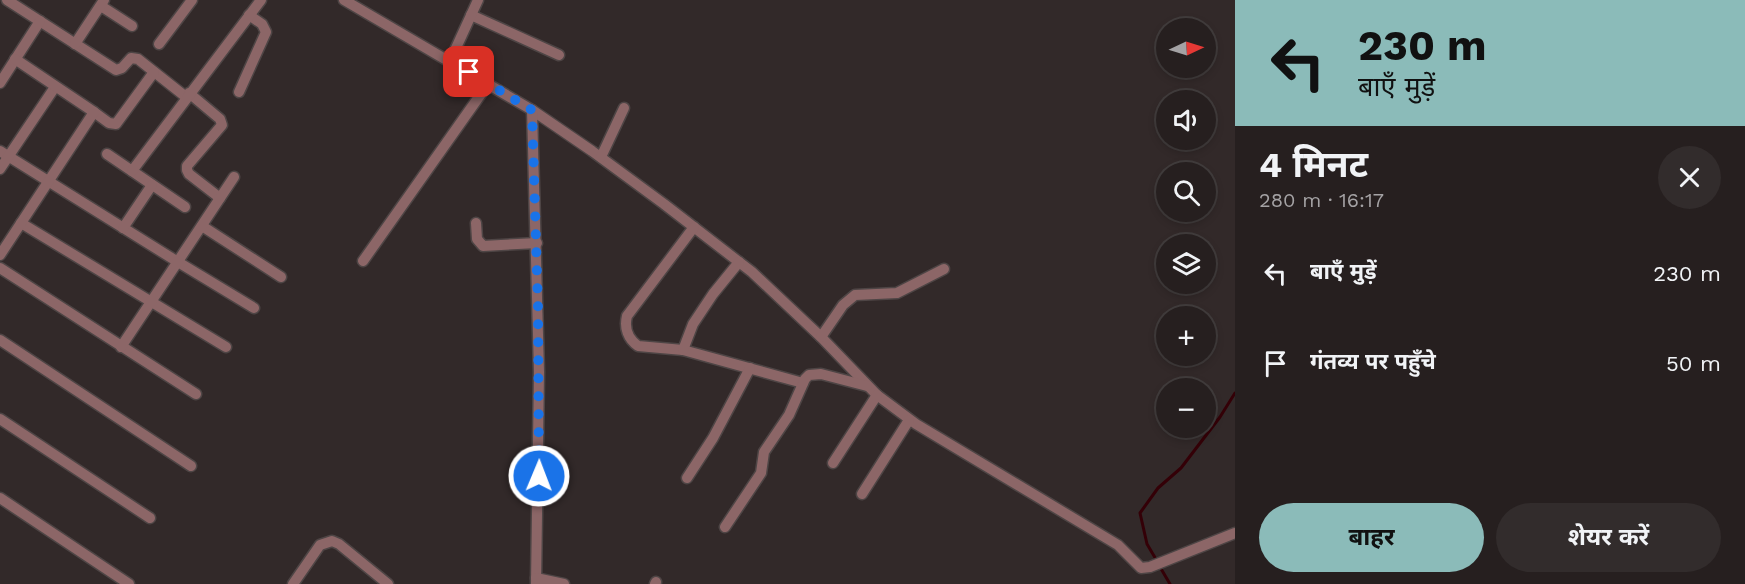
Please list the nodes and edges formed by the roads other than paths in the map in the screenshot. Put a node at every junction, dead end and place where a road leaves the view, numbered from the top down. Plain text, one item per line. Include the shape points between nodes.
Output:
1 (7, 0) edge
2 (192, 0) edge
3 (261, 0) edge
4 (344, 0) edge
5 (478, 0) edge
6 (102, 3) edge
7 (249, 15) junction
8 (471, 15) junction
9 (40, 21) junction
10 (132, 26) dead end
11 (75, 44) junction
12 (159, 44) dead end
13 (559, 55) dead end
14 (15, 59) junction
15 (450, 61) junction
16 (154, 72) junction
17 (0, 83) edge
18 (488, 84) junction
19 (55, 87) junction
20 (238, 92) dead end
21 (188, 95) junction
22 (624, 108) dead end
23 (532, 110) junction
24 (94, 112) junction
25 (4, 153) edge
26 (107, 154) dead end
27 (601, 157) junction
28 (0, 169) edge
29 (132, 171) junction
30 (234, 177) dead end
31 (48, 181) junction
32 (152, 184) junction
33 (220, 198) junction
34 (185, 207) dead end
35 (21, 223) junction
36 (476, 223) dead end
37 (202, 226) junction
38 (694, 227) junction
39 (123, 228) junction
40 (537, 243) junction
41 (0, 255) edge
42 (363, 261) dead end
43 (178, 262) junction
44 (739, 262) junction
45 (0, 268) edge
46 (944, 269) dead end
47 (281, 277) dead end
48 (151, 302) junction
49 (254, 308) dead end
50 (821, 337) junction
51 (0, 340) edge
52 (121, 347) junction
53 (226, 347) dead end
54 (683, 350) junction
55 (750, 368) junction
56 (803, 383) junction
57 (868, 386) junction
58 (196, 394) dead end
59 (877, 395) junction
60 (0, 419) edge
61 (909, 420) junction
62 (833, 463) dead end
63 (191, 466) dead end
64 (687, 478) dead end
65 (862, 494) dead end
66 (0, 498) edge
67 (150, 518) dead end
68 (725, 527) dead end
69 (1235, 533) edge
70 (536, 581) edge
71 (129, 584) edge
72 (293, 584) edge
73 (388, 584) edge
74 (564, 584) edge

1 - 9 street
2 - 12 street
3 - 7 street
4 - 15 street
5 - 8 street
6 - 10 street
6 - 11 street
7 - 20 street via 266,32
7 - 21 street
8 - 13 street
8 - 15 street
9 - 11 street
9 - 14 street
11 - 16 street via 116,70 134,57
14 - 17 street
14 - 19 street
15 - 18 street
16 - 21 street
16 - 24 street via 116,124
18 - 23 street
18 - 42 street
19 - 24 street
19 - 25 street
21 - 29 street
21 - 33 street via 220,118 222,124 187,165 189,174
22 - 27 street
23 - 27 street
23 - 40 street
24 - 31 street
25 - 28 street
25 - 31 street
26 - 29 street
27 - 38 street
29 - 32 street
30 - 33 street
31 - 35 street
31 - 39 street
32 - 34 street
32 - 39 street
33 - 37 street
35 - 41 street
35 - 48 street
36 - 40 street via 477,238 483,246
37 - 43 street
37 - 47 street
38 - 44 street
38 - 54 street via 636,302 626,323 629,336 638,346
39 - 43 street
40 - 70 street
43 - 48 street
43 - 49 street
44 - 50 street
44 - 54 street via 693,324
45 - 52 street
46 - 50 street via 897,293 855,295 843,305
48 - 52 street
48 - 53 street
50 - 57 street
51 - 63 street
52 - 58 street
54 - 55 street
55 - 56 street
55 - 64 street
56 - 57 street via 814,374
56 - 68 street via 789,415 764,452 761,473
57 - 59 street
59 - 61 street
59 - 62 street
60 - 67 street
61 - 65 street
61 - 69 street via 1106,537 1141,568
66 - 71 street
70 - 74 street
72 - 73 street via 320,545 333,541

